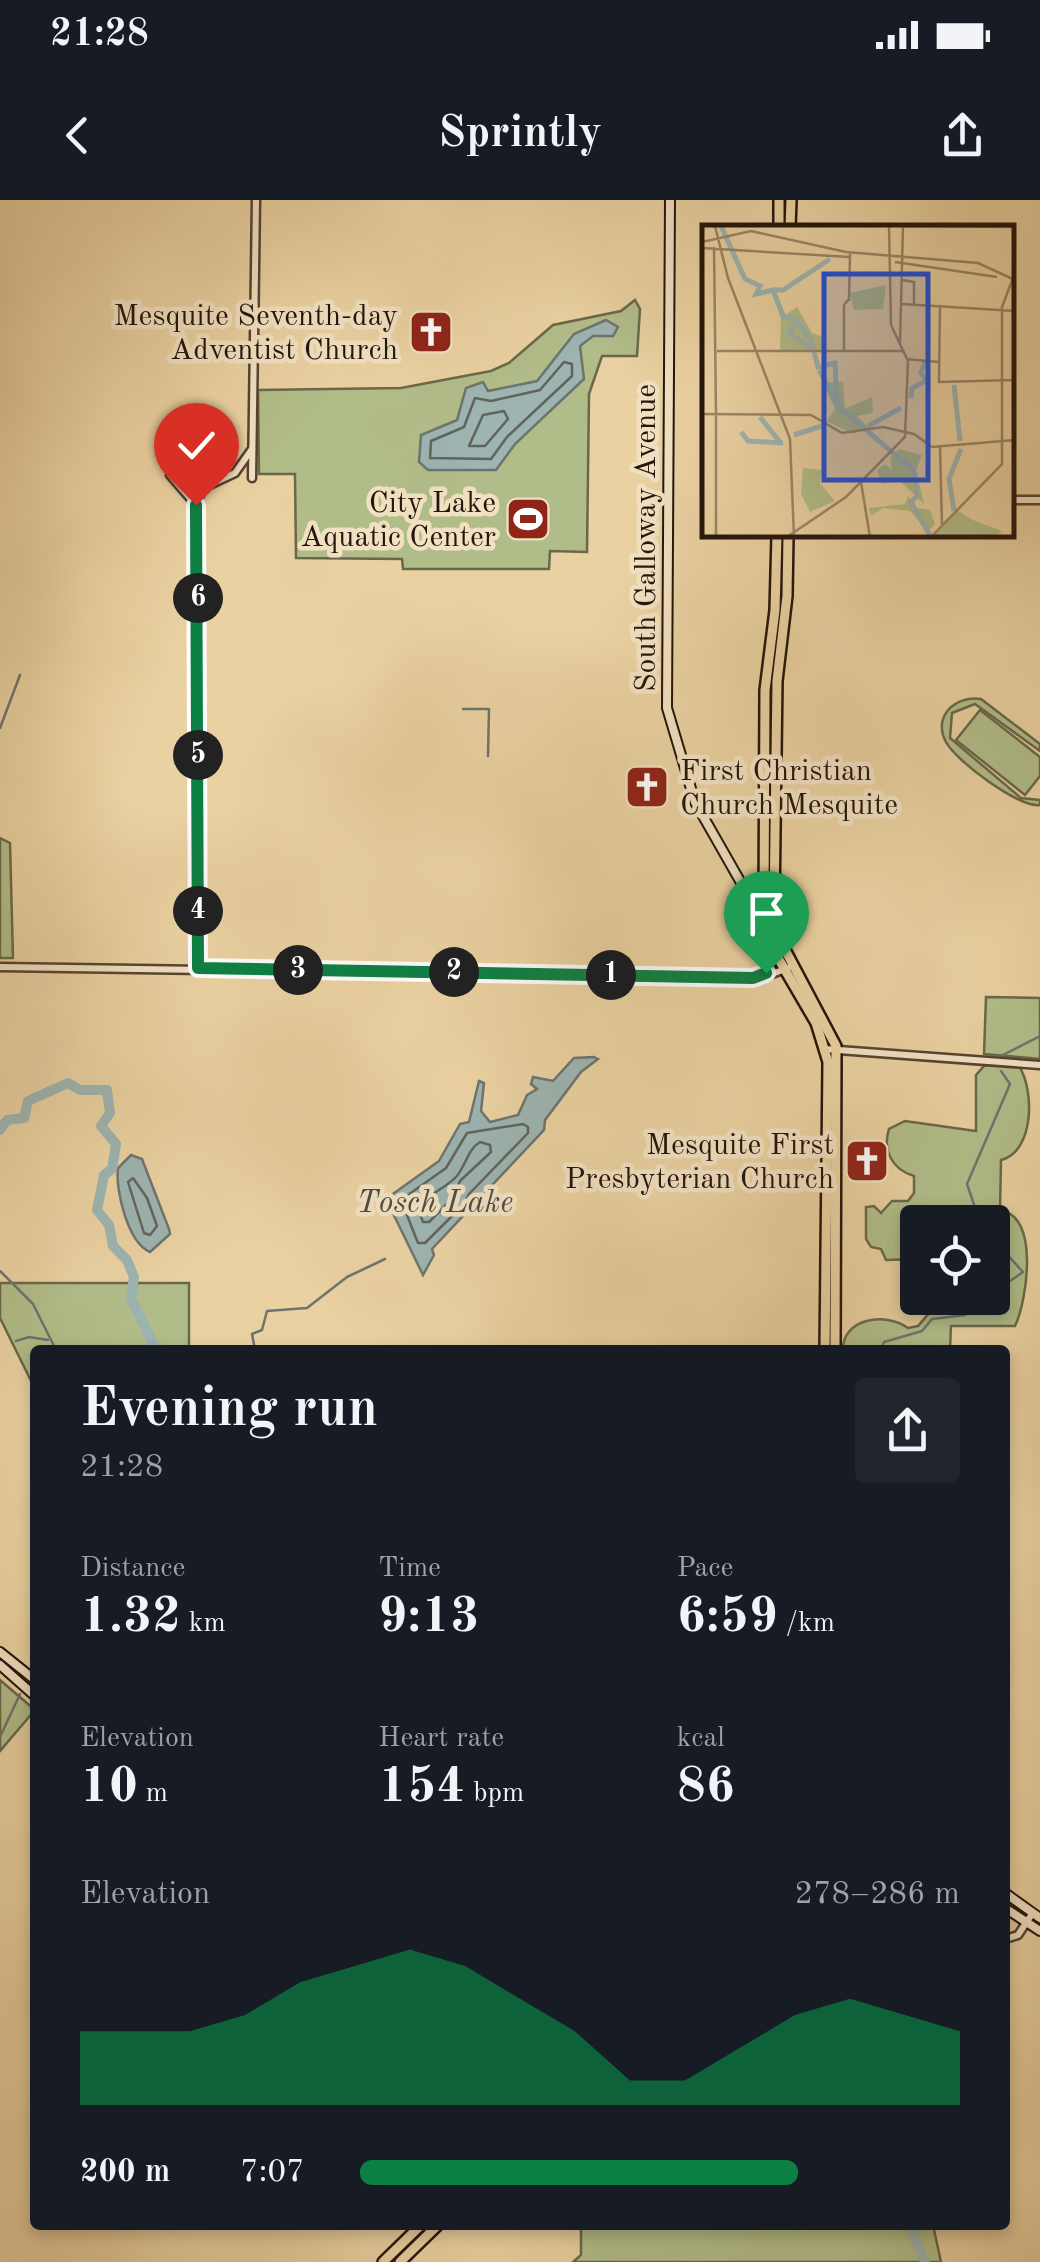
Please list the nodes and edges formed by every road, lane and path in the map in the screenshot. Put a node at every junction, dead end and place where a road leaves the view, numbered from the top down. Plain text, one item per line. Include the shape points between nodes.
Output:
1 (256, 200) edge
2 (670, 200) edge
3 (780, 200) edge
4 (791, 200) edge
5 (779, 225) edge
6 (790, 225) edge
7 (252, 449) junction
8 (170, 475) dead end
9 (252, 478) dead end
10 (196, 505) junction
11 (776, 538) edge
12 (788, 538) edge
13 (763, 803) junction
14 (774, 803) junction
15 (763, 887) junction
16 (746, 890) junction
17 (764, 911) junction
18 (768, 938) junction
19 (782, 944) junction
20 (793, 965) junction
21 (0, 966) edge
22 (198, 968) junction
23 (783, 971) junction
24 (753, 978) junction
25 (830, 1048) junction
26 (1040, 1065) edge
27 (832, 1156) junction
28 (824, 1292) junction
29 (836, 1292) junction
30 (824, 1345) edge
31 (835, 1345) edge
32 (0, 1652) edge
33 (0, 1665) edge
34 (30, 1676) edge
35 (30, 1692) edge
36 (1010, 1897) edge
37 (1010, 1912) edge
38 (1036, 1916) edge
39 (1026, 1924) junction
40 (1040, 1930) edge
41 (1010, 1938) edge
42 (416, 2230) edge
43 (433, 2230) edge
44 (383, 2262) edge
45 (400, 2262) edge

1 - 7 street
2 - 16 main road, South Galloway Avenue via 667,708 688,786
3 - 5 main road
4 - 6 main road
7 - 9 street
7 - 10 street via 235,472 204,488
8 - 10 street
10 - 22 street
11 - 13 main road
12 - 14 main road
13 - 14 main road
13 - 15 main road
14 - 19 main road via 774,906
15 - 16 main road
15 - 17 main road
16 - 17 main road, South Galloway Avenue
17 - 18 main road
17 - 19 main road
18 - 23 main road
18 - 24 main road via 768,970
19 - 20 main road
20 - 23 street
20 - 25 main road
21 - 22 street
22 - 24 street
23 - 24 street
23 - 25 main road
25 - 26 street
25 - 27 main road
27 - 28 main road
27 - 29 main road
28 - 29 main road
28 - 30 main road
29 - 31 main road
32 - 34 main road
33 - 35 main road
36 - 38 main road
37 - 39 main road
38 - 39 street
39 - 40 main road
39 - 41 street
42 - 44 main road
43 - 45 main road

